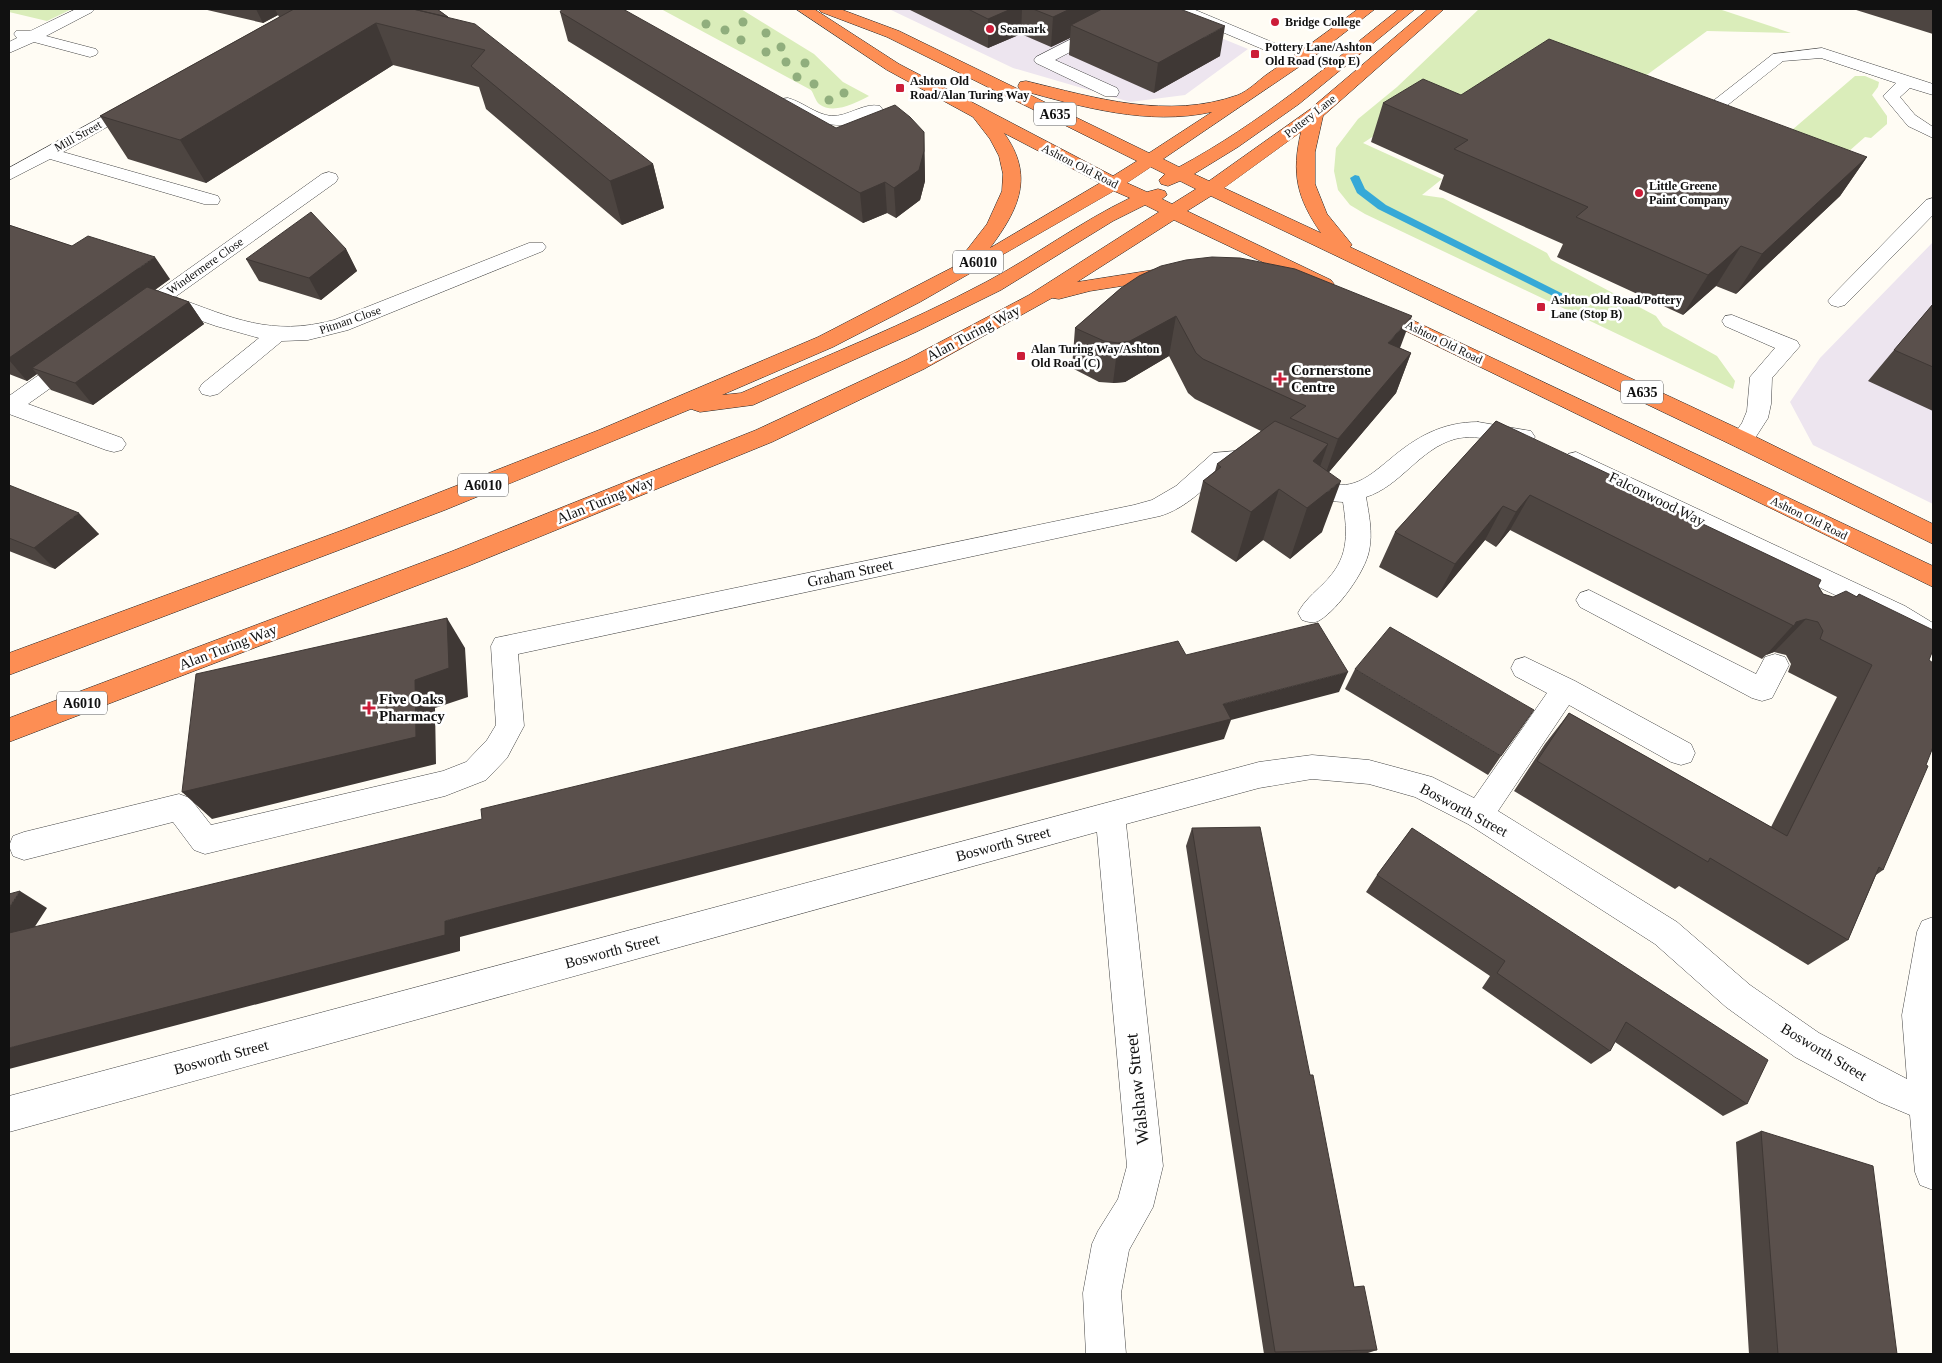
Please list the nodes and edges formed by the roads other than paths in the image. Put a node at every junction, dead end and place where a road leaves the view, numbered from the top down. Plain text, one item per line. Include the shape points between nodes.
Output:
1 (87, 9) edge
2 (804, 9) edge
3 (826, 9) edge
4 (1141, 9) edge
5 (1180, 9) edge
6 (1368, 9) edge
7 (1408, 9) edge
8 (1436, 9) edge
9 (9, 30) edge
10 (31, 36) junction
11 (9, 48) edge
12 (1273, 48) dead end
13 (90, 52) dead end
14 (960, 67) junction
15 (1906, 81) junction
16 (1933, 90) edge
17 (1111, 92) dead end
18 (770, 93) edge
19 (1253, 93) junction
20 (152, 94) edge
21 (874, 110) dead end
22 (973, 110) junction
23 (1315, 114) junction
24 (1699, 119) edge
25 (1933, 132) edge
26 (48, 153) junction
27 (1150, 160) junction
28 (9, 174) edge
29 (1180, 174) junction
30 (329, 178) dead end
31 (1113, 183) junction
32 (1211, 188) junction
33 (1145, 198) junction
34 (211, 200) dead end
35 (1933, 204) edge
36 (1174, 212) junction
37 (536, 247) dead end
38 (1350, 253) junction
39 (1188, 273) edge
40 (950, 278) junction
41 (1285, 286) edge
42 (1346, 298) junction
43 (159, 299) junction
44 (1036, 299) junction
45 (1838, 301) dead end
46 (136, 316) edge
47 (1732, 320) dead end
48 (278, 334) junction
49 (88, 350) edge
50 (210, 389) dead end
51 (10, 407) edge
52 (673, 408) junction
53 (1742, 440) junction
54 (114, 444) dead end
55 (1190, 487) joint
56 (1353, 493) junction
57 (1933, 534) edge
58 (1933, 577) edge
59 (1589, 600) dead end
60 (1311, 613) dead end
61 (1933, 636) edge
62 (16, 659) edge
63 (1775, 665) dead end
64 (1525, 668) dead end
65 (1565, 690) junction
66 (9, 730) edge
67 (1681, 753) dead end
68 (1479, 814) junction
69 (1110, 815) junction
70 (24, 846) dead end
71 (1933, 932) edge
72 (1926, 1104) junction
73 (9, 1114) edge
74 (1933, 1166) edge
75 (1106, 1354) edge

1 - 10 street
2 - 22 highway, Ashton Old Road / A635 via 893,67
3 - 14 highway, A635 via 893,34
4 - 17 street via 1042,60
5 - 12 street
6 - 19 highway, A6010
7 - 29 highway via 1297,97
8 - 23 highway, Pottery Lane / A6010
9 - 10 street
10 - 11 street
10 - 13 street
14 - 19 highway via 1084,102 1138,110 1212,106
14 - 27 highway, A635
15 - 16 street
15 - 24 street via 1822,53 1779,57
15 - 25 street via 1891,96 1908,119
18 - 21 street via 812,116 833,122 854,120
19 - 27 highway, A6010
20 - 26 street, Mill Street
22 - 31 highway, Ashton Old Road / A635
22 - 40 highway via 986,123 1007,157 1013,175 1013,190 995,228
23 - 32 highway, Pottery Lane / A6010
23 - 38 highway via 1306,145 1308,200 1323,225
26 - 28 street, Mill Street
26 - 34 street
27 - 29 highway, A635
27 - 31 highway, A6010
29 - 31 highway via 1150,186 1130,187
29 - 32 highway, A635
30 - 43 street, Windermere Close
31 - 33 highway, Ashton Old Road / A635
31 - 40 highway, A6010
32 - 33 highway
32 - 36 highway, Pottery Lane / A6010
32 - 38 highway, A635
33 - 36 highway, Ashton Old Road / A635
33 - 52 highway via 1106,217 994,286 745,400
35 - 45 street
36 - 42 highway, Ashton Old Road / A635
36 - 44 highway, Alan Turing Way / A6010
37 - 48 street, Pitman Close via 341,326 313,333
38 - 53 highway, A635
39 - 44 highway via 1090,285
40 - 52 highway, A6010 via 840,334
41 - 42 highway
42 - 58 highway, Ashton Old Road / A635 via 1390,316
43 - 46 street, Windermere Close
43 - 48 street, Pitman Close via 251,329
44 - 66 highway, Alan Turing Way / A6010 via 916,364 764,436 459,559
47 - 53 street via 1789,346 1761,377 1761,401 1756,424
48 - 50 street
49 - 51 street
51 - 54 street
52 - 62 highway, A6010 via 586,446 286,562
53 - 57 highway, A635
55 - 56 street, Falconwood Way via 1221,459 1247,458 1272,466 1330,494
55 - 70 street, Graham Street via 1160,507 1134,514 504,646 510,726 497,750 476,771 445,783 205,840 179,806
56 - 60 street via 1359,522 1350,570
56 - 61 street, Falconwood Way via 1370,488 1427,442 1450,432 1509,433 1549,448 1819,588 1896,613
59 - 63 street via 1762,690
64 - 65 street
65 - 67 street
65 - 68 street
68 - 69 street, Bosworth Street via 1422,786 1369,772 1312,767 1259,775
68 - 72 street, Bosworth Street via 1666,933 1738,996 1807,1045 1891,1090
69 - 73 street, Bosworth Street
69 - 75 street, Walshaw Street via 1145,1166 1134,1207 1111,1244 1102,1293
71 - 72 street via 1919,1015
72 - 74 street

